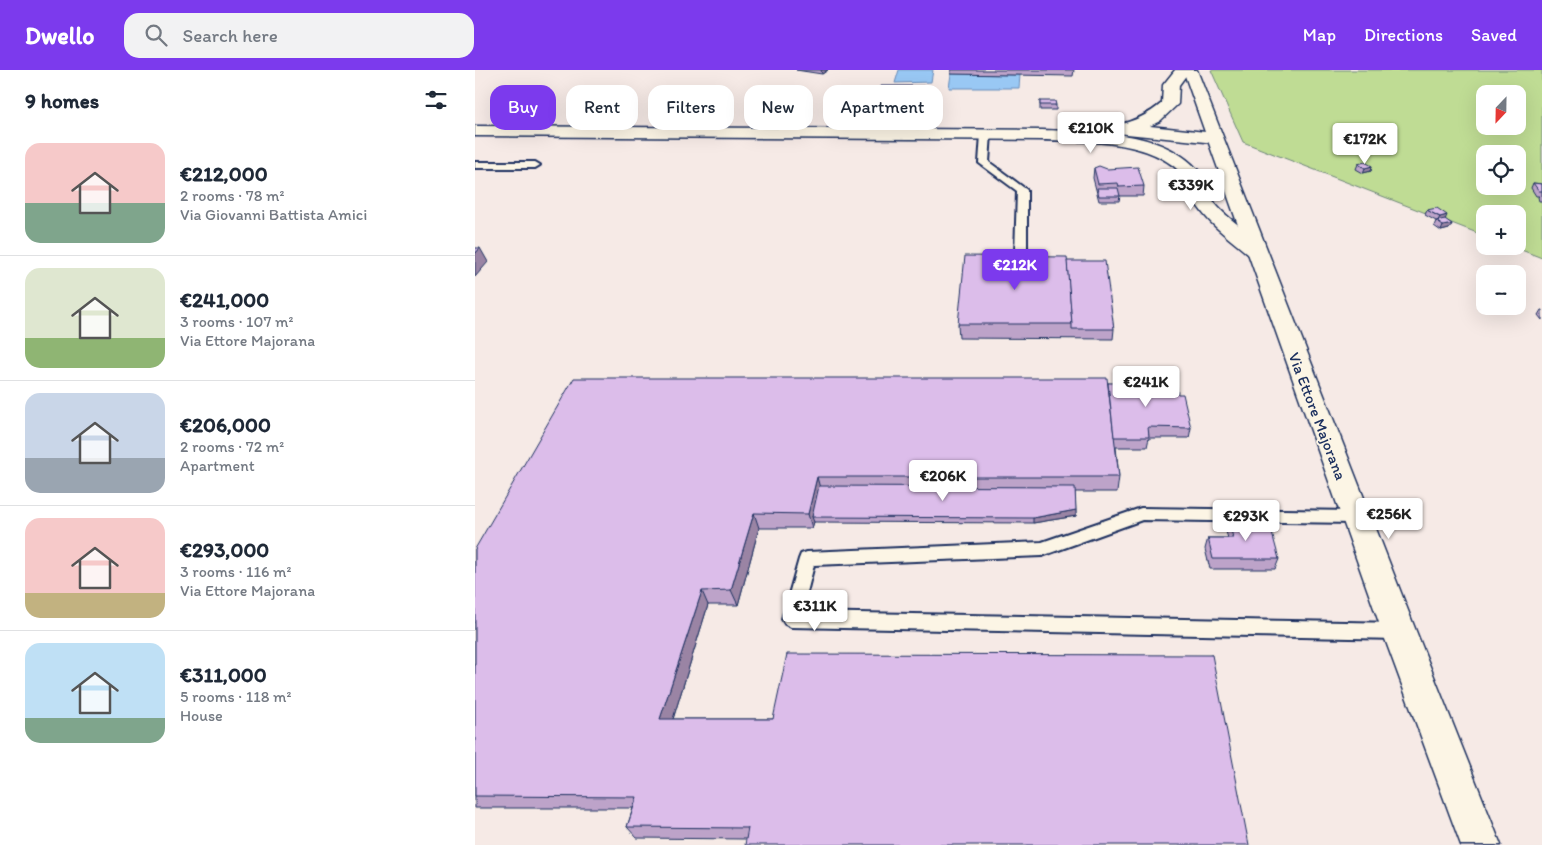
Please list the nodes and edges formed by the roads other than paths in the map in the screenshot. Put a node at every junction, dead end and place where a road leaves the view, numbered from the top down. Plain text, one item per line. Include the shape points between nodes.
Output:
1 (1183, 70) edge
2 (1190, 70) edge
3 (1130, 129) junction
4 (475, 131) edge
5 (985, 134) junction
6 (1042, 135) junction
7 (1215, 138) junction
8 (1144, 145) junction
9 (475, 164) edge
10 (535, 165) dead end
11 (1256, 250) junction
12 (1021, 254) dead end
13 (1356, 517) junction
14 (1399, 631) junction
15 (1481, 845) edge

1 - 3 street via 1171,85 1170,104 1154,118
2 - 7 street, Via Ettore Majorana
3 - 6 street
3 - 7 street
4 - 5 street
5 - 6 street
5 - 12 lane via 984,162 1022,190
6 - 8 street via 1105,138
7 - 8 street
7 - 11 street, Via Ettore Majorana
8 - 11 street via 1176,158 1194,176 1209,209
9 - 10 lane
11 - 13 street, Via Ettore Majorana
13 - 14 street, Via Ettore Majorana
13 - 14 lane via 1141,514 1042,549 807,559 791,620
14 - 15 street, Via Ettore Majorana

